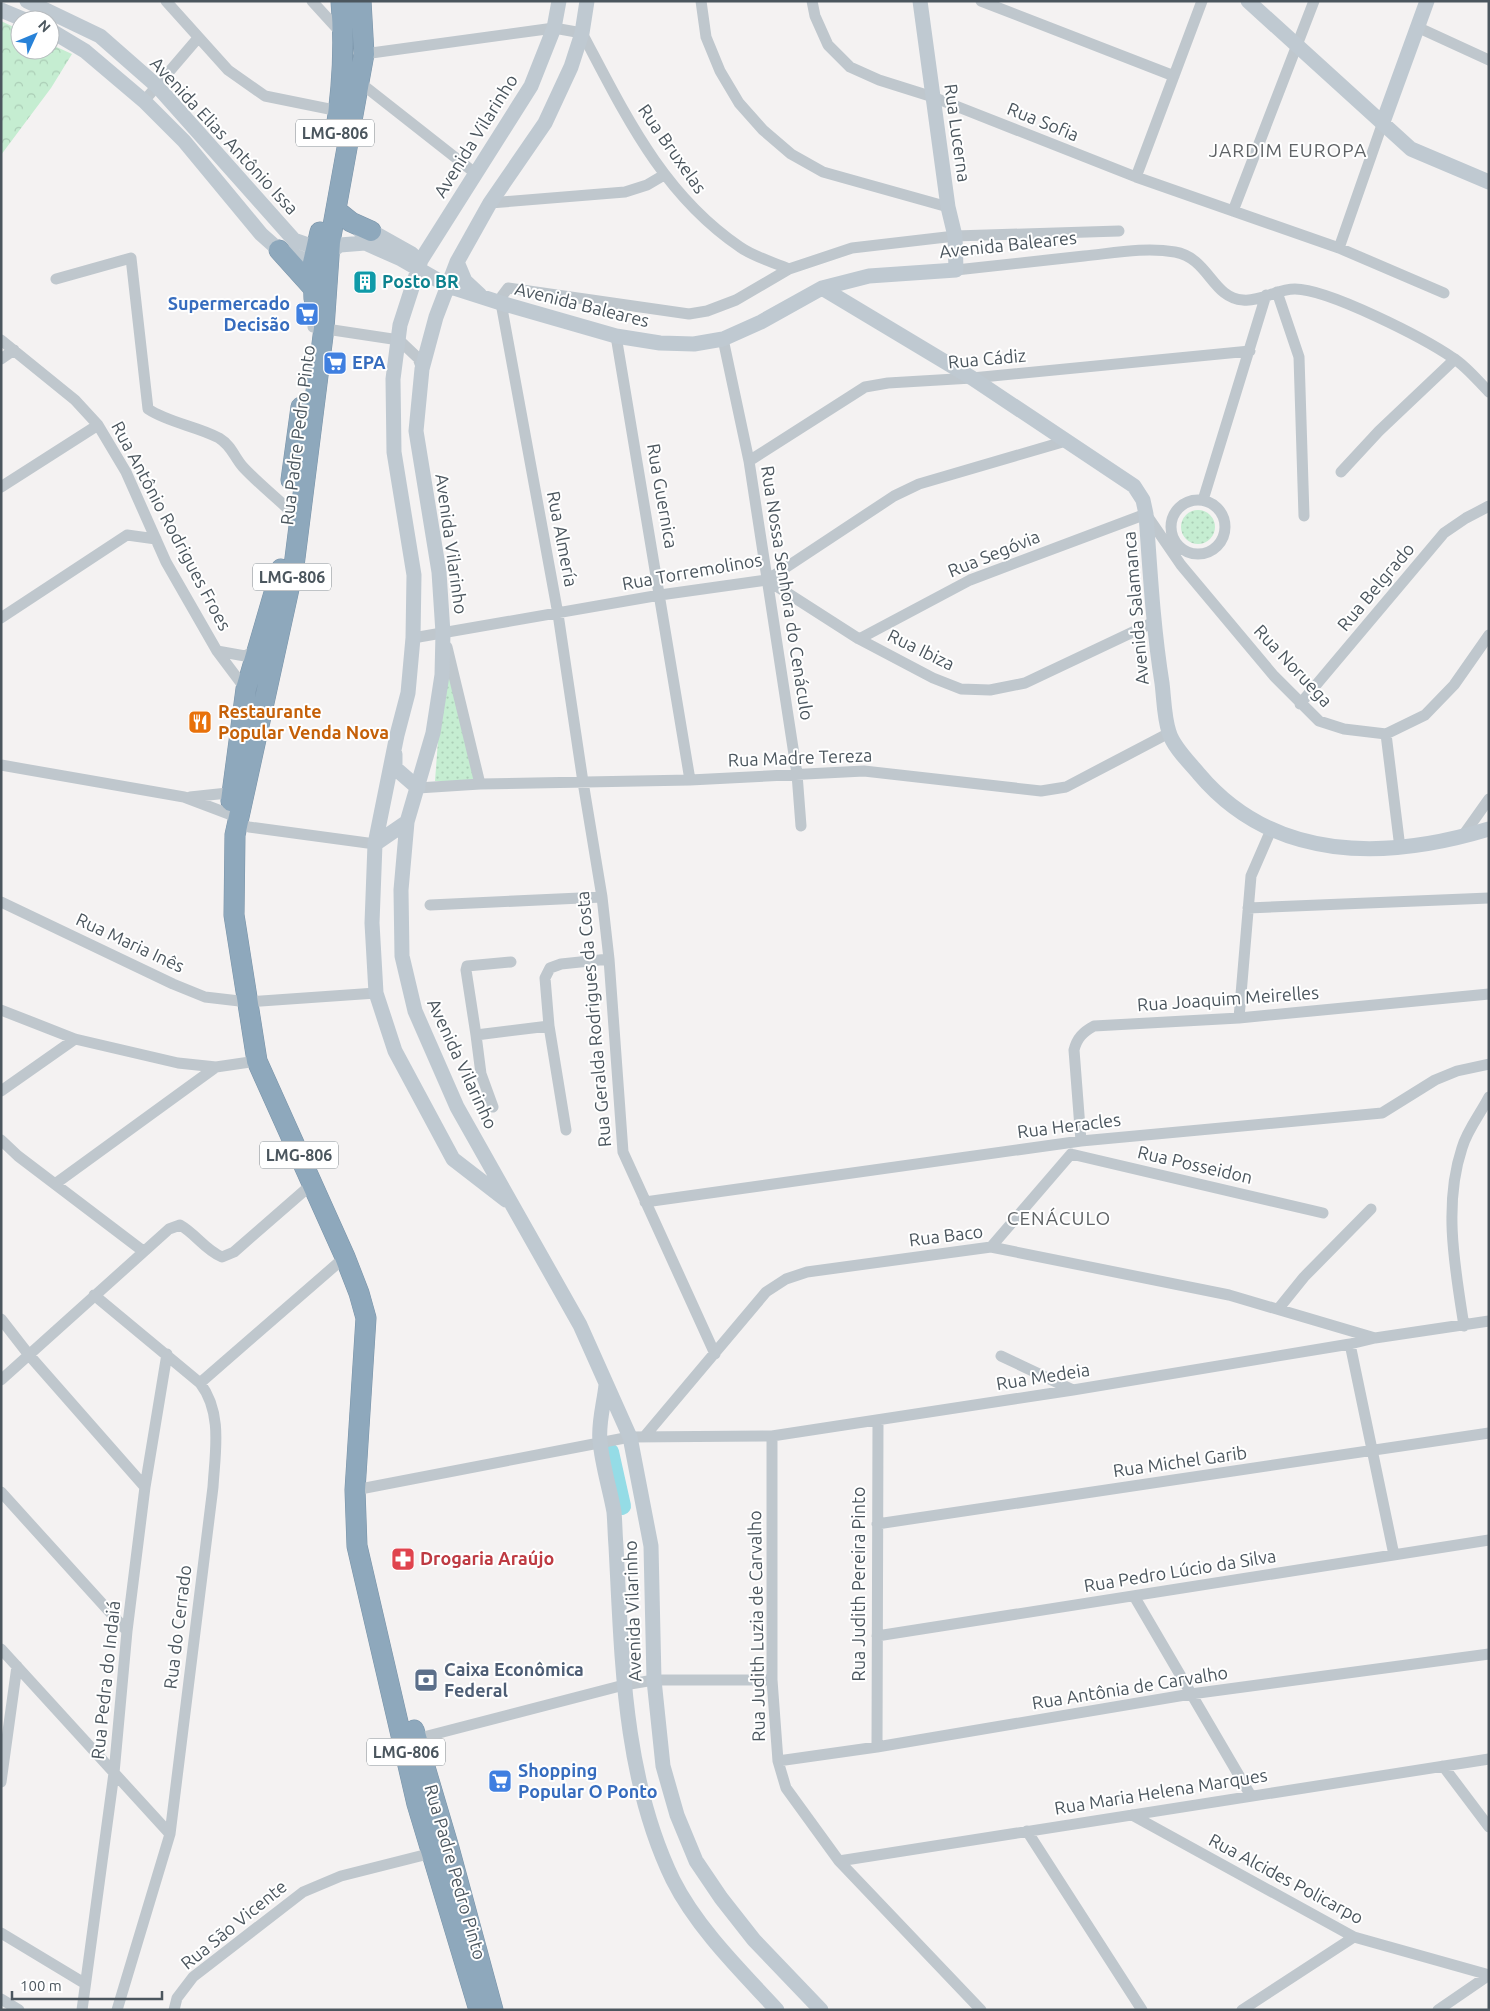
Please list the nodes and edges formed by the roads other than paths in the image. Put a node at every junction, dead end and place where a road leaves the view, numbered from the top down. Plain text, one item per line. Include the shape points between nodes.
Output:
1 (27, 1) edge
2 (166, 1) edge
3 (312, 1) edge
4 (341, 1) edge
5 (361, 1) edge
6 (559, 1) edge
7 (587, 1) edge
8 (701, 1) edge
9 (812, 1) edge
10 (920, 1) edge
11 (982, 1) edge
12 (1202, 1) edge
13 (1248, 1) edge
14 (1314, 1) edge
15 (1427, 1) edge
16 (1417, 27) junction
17 (554, 28) junction
18 (582, 33) junction
19 (60, 36) edge
20 (344, 36) junction
21 (198, 38) junction
22 (1297, 43) junction
23 (364, 54) junction
24 (1489, 60) edge
25 (1174, 76) junction
26 (358, 81) junction
27 (158, 86) junction
28 (933, 97) junction
29 (144, 102) junction
30 (339, 111) junction
31 (1383, 122) junction
32 (475, 172) junction
33 (664, 175) junction
34 (1136, 177) junction
35 (1489, 182) edge
36 (490, 203) junction
37 (948, 207) junction
38 (336, 210) junction
39 (1233, 211) junction
40 (372, 231) junction
41 (1119, 231) dead end
42 (954, 236) junction
43 (1339, 248) junction
44 (279, 250) junction
45 (323, 251) junction
46 (457, 262) junction
47 (420, 265) junction
48 (789, 269) junction
49 (956, 270) junction
50 (56, 279) dead end
51 (448, 286) junction
52 (822, 288) junction
53 (315, 290) junction
54 (1277, 292) junction
55 (1444, 293) dead end
56 (1266, 296) junction
57 (484, 297) junction
58 (501, 303) junction
59 (318, 328) junction
60 (616, 336) junction
61 (723, 338) junction
62 (1, 340) edge
63 (399, 340) junction
64 (14, 350) junction
65 (1250, 351) junction
66 (1, 359) edge
67 (1455, 359) junction
68 (422, 369) junction
69 (972, 378) junction
70 (1489, 392) edge
71 (98, 425) junction
72 (1066, 441) junction
73 (749, 461) junction
74 (1341, 472) dead end
75 (1, 487) edge
76 (1203, 500) junction
77 (1489, 506) edge
78 (288, 509) junction
79 (1146, 514) junction
80 (1304, 516) dead end
81 (1172, 522) junction
82 (156, 539) junction
83 (1186, 551) junction
84 (1181, 565) junction
85 (767, 580) junction
86 (660, 595) junction
87 (558, 614) junction
88 (1, 618) edge
89 (1154, 622) junction
90 (443, 633) junction
91 (1489, 634) edge
92 (413, 638) junction
93 (860, 639) junction
94 (257, 650) junction
95 (217, 651) junction
96 (246, 689) junction
97 (1300, 704) junction
98 (1169, 733) junction
99 (1386, 734) junction
100 (397, 735) junction
101 (257, 744) junction
102 (1, 765) edge
103 (797, 774) junction
104 (690, 780) junction
105 (582, 782) junction
106 (480, 784) junction
107 (418, 788) junction
108 (238, 792) junction
109 (184, 797) junction
110 (1489, 799) edge
111 (407, 822) junction
112 (235, 824) junction
113 (801, 826) dead end
114 (1489, 829) edge
115 (1271, 830) junction
116 (1462, 837) junction
117 (375, 844) junction
118 (1400, 848) junction
119 (602, 897) junction
120 (1489, 898) edge
121 (1, 902) edge
122 (430, 905) dead end
123 (1248, 908) junction
124 (609, 959) junction
125 (511, 962) dead end
126 (376, 993) junction
127 (1489, 994) edge
128 (248, 1002) junction
129 (1, 1010) edge
130 (1239, 1018) junction
131 (549, 1026) junction
132 (476, 1035) junction
133 (75, 1039) junction
134 (257, 1061) junction
135 (1489, 1064) edge
136 (216, 1067) junction
137 (1, 1091) edge
138 (1489, 1097) edge
139 (493, 1107) dead end
140 (566, 1130) dead end
141 (1, 1140) edge
142 (1081, 1141) junction
143 (1066, 1142) junction
144 (1071, 1154) junction
145 (55, 1184) junction
146 (312, 1184) junction
147 (645, 1202) junction
148 (514, 1208) junction
149 (1371, 1209) dead end
150 (1323, 1213) dead end
151 (991, 1247) junction
152 (143, 1251) junction
153 (345, 1257) junction
154 (94, 1295) junction
155 (1279, 1308) junction
156 (1, 1319) edge
157 (1489, 1322) edge
158 (1464, 1326) junction
159 (1375, 1338) junction
160 (1350, 1344) junction
161 (167, 1354) junction
162 (715, 1354) junction
163 (29, 1356) junction
164 (1001, 1356) dead end
165 (1, 1380) edge
166 (200, 1383) junction
167 (607, 1383) junction
168 (1072, 1390) junction
169 (878, 1420) junction
170 (1489, 1433) edge
171 (599, 1436) junction
172 (772, 1436) junction
173 (637, 1437) junction
174 (1372, 1452) junction
175 (359, 1484) junction
176 (145, 1487) junction
177 (1, 1492) edge
178 (877, 1524) junction
179 (1489, 1540) edge
180 (1394, 1555) junction
181 (1134, 1596) junction
182 (127, 1630) junction
183 (877, 1636) junction
184 (1, 1649) edge
185 (1489, 1654) edge
186 (17, 1666) junction
187 (654, 1680) junction
188 (772, 1680) junction
189 (624, 1685) junction
190 (1191, 1694) junction
191 (410, 1741) junction
192 (877, 1747) junction
193 (1489, 1759) edge
194 (778, 1761) junction
195 (1442, 1766) junction
196 (114, 1773) junction
197 (1, 1782) edge
198 (1251, 1796) junction
199 (1132, 1815) junction
200 (1489, 1827) edge
201 (1027, 1831) junction
202 (170, 1834) junction
203 (432, 1853) junction
204 (839, 1861) junction
205 (1, 1933) edge
206 (1354, 1937) junction
207 (1489, 1975) edge
208 (84, 1983) junction
209 (1, 1999) edge
210 (19, 2010) edge
211 (82, 2010) edge
212 (117, 2010) edge
213 (174, 2010) edge
214 (478, 2010) edge
215 (493, 2010) edge
216 (777, 2010) edge
217 (821, 2010) edge
218 (981, 2010) edge
219 (1142, 2010) edge
220 (1242, 2010) edge
221 (1438, 2010) edge

1 - 27 main road, Avenida Elias Antônio Issa via 100,36
2 - 21 street
3 - 20 street
4 - 20 highway, Rua Padre Pedro Pinto / LMG-806
5 - 23 highway, Rua Padre Pedro Pinto / LMG-806
6 - 17 main road, Avenida Vilarinho
7 - 18 main road, Avenida Vilarinho
8 - 37 street via 706,37 720,71 739,103 791,154 823,172
9 - 28 street, Rua Sofia via 828,45 850,67
10 - 28 main road, Rua Lucerna
11 - 25 street
12 - 25 street
13 - 22 main road
14 - 22 street
15 - 16 main road
16 - 24 street
16 - 31 main road
17 - 18 street
17 - 23 street
17 - 32 main road, Avenida Vilarinho via 531,86
18 - 33 street, Rua Bruxelas via 636,136
18 - 36 main road, Avenida Vilarinho via 571,67 545,123
19 - 29 main road, Avenida Elias Antônio Issa via 85,51
20 - 30 highway, Rua Padre Pedro Pinto / LMG-806
21 - 27 street
21 - 30 street via 228,70 266,96
22 - 31 main road
22 - 39 street
23 - 26 highway, Rua Padre Pedro Pinto / LMG-806
25 - 34 street
26 - 32 street
26 - 38 highway, Rua Padre Pedro Pinto / LMG-806
27 - 29 street
27 - 45 main road, Avenida Elias Antônio Issa via 294,240
28 - 34 street, Rua Sofia
28 - 37 main road, Rua Lucerna
29 - 44 main road, Avenida Elias Antônio Issa via 184,141 261,234
30 - 45 highway, Rua Padre Pedro Pinto / LMG-806
31 - 35 main road via 1411,149
31 - 43 street
32 - 47 main road, Avenida Vilarinho
33 - 36 street via 625,192
33 - 48 street, Rua Bruxelas via 696,213 742,248
34 - 39 street, Rua Sofia
36 - 46 main road, Avenida Vilarinho
37 - 42 main road, Rua Lucerna
38 - 40 highway via 351,222
38 - 45 highway, Rua Padre Pedro Pinto / LMG-806
39 - 43 street, Rua Sofia
40 - 45 main road via 346,235
40 - 47 main road, Avenida Baleares
41 - 42 street, Avenida Baleares
42 - 48 street, Avenida Baleares via 852,248
42 - 49 main road, Rua Lucerna
43 - 55 street
44 - 45 main road, Avenida Elias Antônio Issa
44 - 53 highway
45 - 47 main road, Avenida Baleares via 365,243
45 - 53 highway, Rua Padre Pedro Pinto / LMG-806
45 - 59 highway, Rua Padre Pedro Pinto / LMG-806
46 - 51 main road, Avenida Vilarinho
46 - 57 main road, Avenida Baleares via 465,280
47 - 51 main road, Avenida Baleares
47 - 63 main road, Avenida Vilarinho via 400,325
48 - 58 street, Avenida Baleares via 736,300 690,314 508,288
49 - 52 main road, Avenida Baleares via 869,276
49 - 56 street, Avenida Baleares via 1142,250 1175,252 1192,257 1215,285 1231,297 1244,300
50 - 78 street via 131,258 148,409 227,444 242,465
51 - 57 main road, Avenida Baleares
51 - 68 main road, Avenida Vilarinho
52 - 61 main road, Avenida Baleares via 761,322
52 - 69 main road, Avenida Salamanca
53 - 59 highway, Rua Padre Pedro Pinto / LMG-806
54 - 56 street, Avenida Baleares
54 - 67 street, Avenida Baleares via 1294,289 1319,293 1414,335
54 - 80 street via 1299,358
56 - 65 street
57 - 58 main road, Avenida Baleares
58 - 60 main road, Avenida Baleares
58 - 87 street, Rua Almería
59 - 63 street
59 - 78 highway, Rua Padre Pedro Pinto / LMG-806
59 - 101 highway, Rua Padre Pedro Pinto / LMG-806 via 294,566
60 - 61 main road, Avenida Baleares via 694,344
60 - 86 street, Rua Guernica
61 - 73 street, Rua Nossa Senhora do Cenáculo
62 - 64 street, Rua Antônio Rodrigues Froes
63 - 68 street via 418,358
63 - 92 main road, Avenida Vilarinho via 393,379 393,444 414,575
64 - 66 street
64 - 71 street, Rua Antônio Rodrigues Froes via 75,400
65 - 69 street, Rua Cádiz
65 - 76 street
67 - 70 street, Avenida Baleares
67 - 74 street
68 - 90 main road, Avenida Vilarinho via 416,431 439,572
69 - 72 main road, Avenida Salamanca
69 - 73 street, Rua Cádiz via 865,386
71 - 75 street
71 - 82 street, Rua Antônio Rodrigues Froes via 126,472
72 - 79 main road, Avenida Salamanca via 1134,486 1143,500
72 - 85 street, Rua Torremolinos via 910,488
73 - 85 street, Rua Nossa Senhora do Cenáculo
76 - 81 street via 1179,507
76 - 83 street via 1212,504 1223,518 1224,536 1212,550 1204,553
77 - 97 street, Rua Belgrado via 1444,533
78 - 94 highway, Rua Padre Pedro Pinto / LMG-806 via 282,567
79 - 81 street
79 - 84 street, Rua Noruega
79 - 89 main road, Avenida Salamanca
79 - 93 street, Rua Segóvia via 970,580
81 - 83 street via 1174,539
82 - 88 street via 127,535
82 - 95 street, Rua Antônio Rodrigues Froes
83 - 84 street
84 - 97 street, Rua Noruega
85 - 86 street, Rua Torremolinos
85 - 93 street, Rua Ibiza
85 - 103 street, Rua Nossa Senhora do Cenáculo
86 - 87 street, Rua Torremolinos
86 - 104 street, Rua Guernica
87 - 90 street, Rua Torremolinos
87 - 105 street, Rua Almería
89 - 93 street, Rua Ibiza via 1025,683 990,690 961,689 933,678
89 - 98 main road, Avenida Salamanca
90 - 92 street, Rua Torremolinos
90 - 106 street
90 - 107 main road, Avenida Vilarinho via 442,675 433,733
91 - 99 street via 1454,685 1425,715
92 - 100 main road, Avenida Vilarinho via 408,693
94 - 95 street, Rua Antônio Rodrigues Froes via 245,656
94 - 96 highway, Rua Padre Pedro Pinto / LMG-806
95 - 96 street, Rua Antônio Rodrigues Froes
96 - 101 street, Rua Antônio Rodrigues Froes
96 - 108 highway, Rua Padre Pedro Pinto / LMG-806
97 - 99 street, Rua Noruega via 1319,721 1344,730
98 - 103 street, Rua Madre Tereza via 1066,787 1041,791 864,771
98 - 115 main road, Avenida Salamanca via 1210,787
99 - 118 street
100 - 107 main road via 394,766
100 - 117 main road, Avenida Vilarinho
101 - 108 highway, Rua Padre Pedro Pinto / LMG-806
102 - 109 street
103 - 104 street, Rua Madre Tereza
103 - 113 street, Rua Nossa Senhora do Cenáculo
104 - 105 street, Rua Madre Tereza
105 - 106 street, Rua Madre Tereza
105 - 119 street, Rua Geralda Rodrigues da Costa
106 - 107 street, Rua Madre Tereza
107 - 111 main road, Avenida Vilarinho
108 - 109 street
108 - 112 highway, Rua Padre Pedro Pinto / LMG-806
109 - 112 street
110 - 116 street
111 - 117 main road
111 - 148 main road, Avenida Vilarinho via 401,890 402,956 414,1011 457,1107
112 - 117 street
112 - 128 highway, Rua Padre Pedro Pinto / LMG-806 via 234,915
114 - 116 main road, Avenida Salamanca
115 - 118 main road, Avenida Salamanca via 1318,845
115 - 123 street via 1251,876
116 - 118 main road, Avenida Salamanca
117 - 126 main road, Avenida Vilarinho via 372,923
119 - 122 street
119 - 124 street, Rua Geralda Rodrigues da Costa
120 - 123 street
121 - 128 street, Rua Maria Inês via 205,997
123 - 130 street
124 - 131 street via 550,968 545,978
124 - 147 street, Rua Geralda Rodrigues da Costa via 623,1152
125 - 132 street via 467,966
126 - 128 street, Rua Maria Inês
126 - 148 main road, Avenida Vilarinho via 395,1052 453,1159
127 - 130 street, Rua Joaquim Meirelles
128 - 134 highway, Rua Padre Pedro Pinto / LMG-806
129 - 133 street
130 - 142 street, Rua Joaquim Meirelles via 1094,1026 1084,1032 1074,1050
131 - 132 street
131 - 140 street
132 - 139 street via 482,1074
133 - 136 street via 178,1063
133 - 137 street
134 - 136 street
134 - 146 highway, Rua Padre Pedro Pinto / LMG-806
135 - 142 street, Rua Heracles via 1435,1080 1382,1113
136 - 145 street
138 - 158 street via 1462,1147 1452,1194 1453,1256
141 - 145 street
142 - 143 street, Rua Heracles
143 - 144 street
143 - 147 street, Rua Heracles
144 - 150 street, Rua Posseidon
144 - 151 street
145 - 152 street
146 - 152 street via 234,1252 222,1257 211,1252 190,1231 180,1226 169,1229
146 - 153 highway, Rua Padre Pedro Pinto / LMG-806
147 - 162 street, Rua Geralda Rodrigues da Costa
148 - 167 main road, Avenida Vilarinho via 580,1325
149 - 155 street via 1304,1277
151 - 155 street, Rua Baco
151 - 162 street, Rua Baco via 807,1272 786,1279 766,1292
152 - 154 street
153 - 166 street
153 - 175 highway, Rua Padre Pedro Pinto / LMG-806 via 366,1318
154 - 161 street, Rua do Cerrado
154 - 163 street
155 - 159 street, Rua Baco
156 - 163 street
157 - 158 street, Rua Medeia
158 - 159 street, Rua Medeia
159 - 160 street, Rua Medeia
160 - 168 street, Rua Medeia
160 - 174 street
161 - 166 street, Rua do Cerrado
161 - 176 street, Rua Pedra do Indaiá
162 - 173 street, Rua Baco
163 - 165 street
163 - 176 street
164 - 168 street
166 - 202 street, Rua do Cerrado via 213,1407 216,1436
167 - 171 main road
167 - 173 main road, Avenida Vilarinho
168 - 169 street, Rua Medeia
169 - 172 street, Rua Medeia
169 - 178 street, Rua Judith Pereira Pinto
170 - 174 street, Rua Michel Garib
171 - 173 street, Rua Medeia
171 - 175 street, Rua Medeia
171 - 189 main road, Avenida Vilarinho via 614,1514
172 - 173 street, Rua Medeia
172 - 188 street, Rua Judith Luzia de Carvalho
173 - 187 main road, Avenida Vilarinho via 651,1546
174 - 178 street, Rua Michel Garib
174 - 180 street
175 - 191 highway, Rua Padre Pedro Pinto / LMG-806 via 368,1545
176 - 182 street, Rua Pedra do Indaiá
177 - 182 street
178 - 183 street, Rua Judith Pereira Pinto
179 - 180 street, Rua Pedro Lúcio da Silva
180 - 181 street, Rua Pedro Lúcio da Silva
181 - 183 street, Rua Pedro Lúcio da Silva
181 - 190 street
182 - 196 street, Rua Pedra do Indaiá
183 - 192 street, Rua Judith Pereira Pinto
184 - 186 street
185 - 190 street, Rua Antônia de Carvalho
186 - 196 street
186 - 197 street
187 - 188 street
187 - 189 street
187 - 217 main road, Avenida Vilarinho via 663,1766 677,1815 696,1861 754,1940
188 - 194 street, Rua Judith Luzia de Carvalho
189 - 191 street
189 - 216 main road, Avenida Vilarinho via 636,1765 650,1822 674,1881 704,1927
190 - 192 street, Rua Antônia de Carvalho
190 - 198 street
191 - 203 highway, Rua Padre Pedro Pinto / LMG-806 via 417,1804
191 - 215 highway, Rua Padre Pedro Pinto / LMG-806 via 449,1848
192 - 194 street, Rua Antônia de Carvalho
193 - 195 street, Rua Maria Helena Marques
194 - 204 street, Rua Judith Luzia de Carvalho via 786,1788 796,1805
195 - 198 street, Rua Maria Helena Marques
195 - 200 street
196 - 202 street
196 - 208 street, Rua Pedra do Indaiá
198 - 199 street, Rua Maria Helena Marques
199 - 201 street, Rua Maria Helena Marques
199 - 206 street, Rua Alcides Policarpo
201 - 204 street, Rua Maria Helena Marques
201 - 219 street
202 - 212 street, Rua do Cerrado
203 - 213 street, Rua São Vicente via 341,1876 303,1892 193,1977 177,1998
203 - 214 highway, Rua Padre Pedro Pinto / LMG-806
204 - 218 street, Rua Judith Luzia de Carvalho
205 - 208 street
206 - 207 street, Rua Alcides Policarpo
206 - 220 street
207 - 221 street
208 - 211 street, Rua Pedra do Indaiá
209 - 210 street

